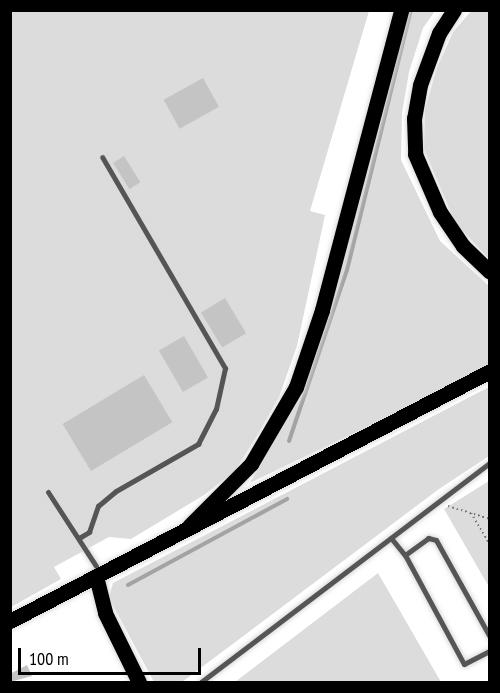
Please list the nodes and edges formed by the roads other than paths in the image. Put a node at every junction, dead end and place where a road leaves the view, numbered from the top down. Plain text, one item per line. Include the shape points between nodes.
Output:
1 (401, 10) edge
2 (454, 10) edge
3 (102, 157) dead end
4 (489, 272) edge
5 (489, 371) edge
6 (489, 464) edge
7 (48, 492) dead end
8 (189, 526) junction
9 (78, 538) junction
10 (391, 538) junction
11 (405, 555) junction
12 (96, 571) junction
13 (10, 621) edge
14 (489, 636) edge
15 (489, 654) edge
16 (138, 682) edge
17 (201, 682) edge

1 - 8 main road via 322,310 296,387 251,464
2 - 4 main road via 440,33 420,85 414,118 415,154 440,212 463,246
3 - 9 lane via 225,368 216,409 198,444 116,491 98,506 89,532
5 - 8 main road
6 - 10 lane
7 - 9 lane
8 - 12 main road
9 - 12 lane
10 - 11 lane
10 - 17 lane
11 - 14 lane via 428,538 436,540
11 - 15 lane via 464,663
12 - 13 main road
12 - 16 main road via 105,613

